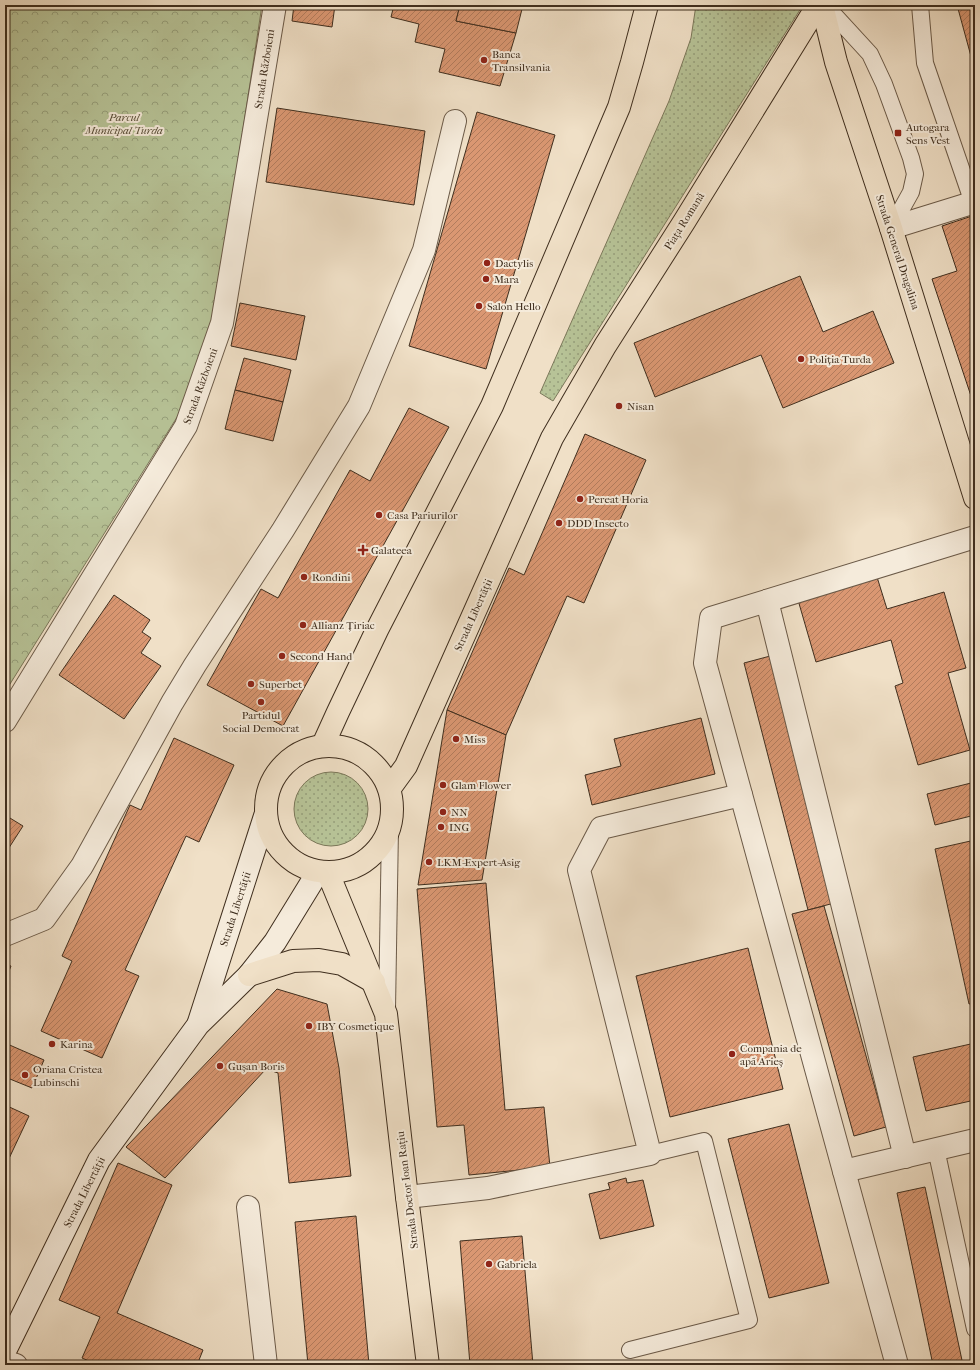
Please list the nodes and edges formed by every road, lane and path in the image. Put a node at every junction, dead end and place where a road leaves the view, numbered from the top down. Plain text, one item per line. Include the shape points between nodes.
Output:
1 (275, 5) edge
2 (647, 5) edge
3 (818, 5) edge
4 (823, 5) edge
5 (920, 5) edge
6 (455, 121) dead end
7 (974, 202) edge
8 (891, 228) junction
9 (552, 438) joint
10 (975, 498) edge
11 (975, 537) edge
12 (767, 601) junction
13 (5, 721) edge
14 (323, 745) junction
15 (390, 788) junction
16 (741, 795) junction
17 (265, 816) junction
18 (390, 828) junction
19 (323, 872) junction
20 (5, 935) edge
21 (249, 975) junction
22 (374, 982) junction
23 (386, 1014) junction
24 (198, 1025) junction
25 (975, 1140) edge
26 (936, 1149) junction
27 (650, 1154) junction
28 (905, 1157) junction
29 (844, 1171) junction
30 (407, 1197) junction
31 (248, 1207) dead end
32 (975, 1329) edge
33 (630, 1350) dead end
34 (5, 1351) edge
35 (5, 1361) edge
36 (16, 1365) edge
37 (266, 1365) edge
38 (428, 1365) edge
39 (897, 1365) edge

1 - 13 street, Strada Războieni via 222,323 186,426
2 - 14 main road via 619,107 492,406 377,630
3 - 9 main road, Piața Romană via 605,346
4 - 8 main road, Strada General Dragalina via 836,62
4 - 8 lane via 870,54 884,84 911,158 914,174 911,192
5 - 7 lane via 925,63
6 - 20 street via 424,250 359,406 172,703 82,866 44,919
7 - 8 street
8 - 10 main road, Strada General Dragalina
9 - 15 main road, Strada Libertății via 406,766
11 - 12 street
12 - 16 street via 711,618 705,663
12 - 28 street
14 - 15 main road via 351,748 375,764
14 - 17 main road via 303,750 286,761 273,777 266,796
15 - 18 main road via 393,808
16 - 27 street via 601,828 579,870
16 - 29 street
17 - 19 main road via 276,845 299,865
17 - 24 street, Strada Libertății
18 - 19 main road via 381,846 366,860 348,869
18 - 23 lane, Strada Doctor Ioan Rațiu
19 - 21 street, Strada Libertății
19 - 22 main road, Strada Doctor Ioan Rațiu
21 - 22 main road via 293,961 319,960 342,964
21 - 24 street, Strada Libertății
22 - 23 main road, Strada Doctor Ioan Rațiu
23 - 30 main road, Strada Doctor Ioan Rațiu
24 - 34 street, Strada Libertății via 99,1160
25 - 26 street
26 - 28 street
26 - 32 lane
27 - 30 street via 488,1188
27 - 33 lane via 704,1141 750,1320
28 - 29 street
29 - 39 street
30 - 38 main road, Strada Doctor Ioan Rațiu
31 - 37 street
35 - 36 street

